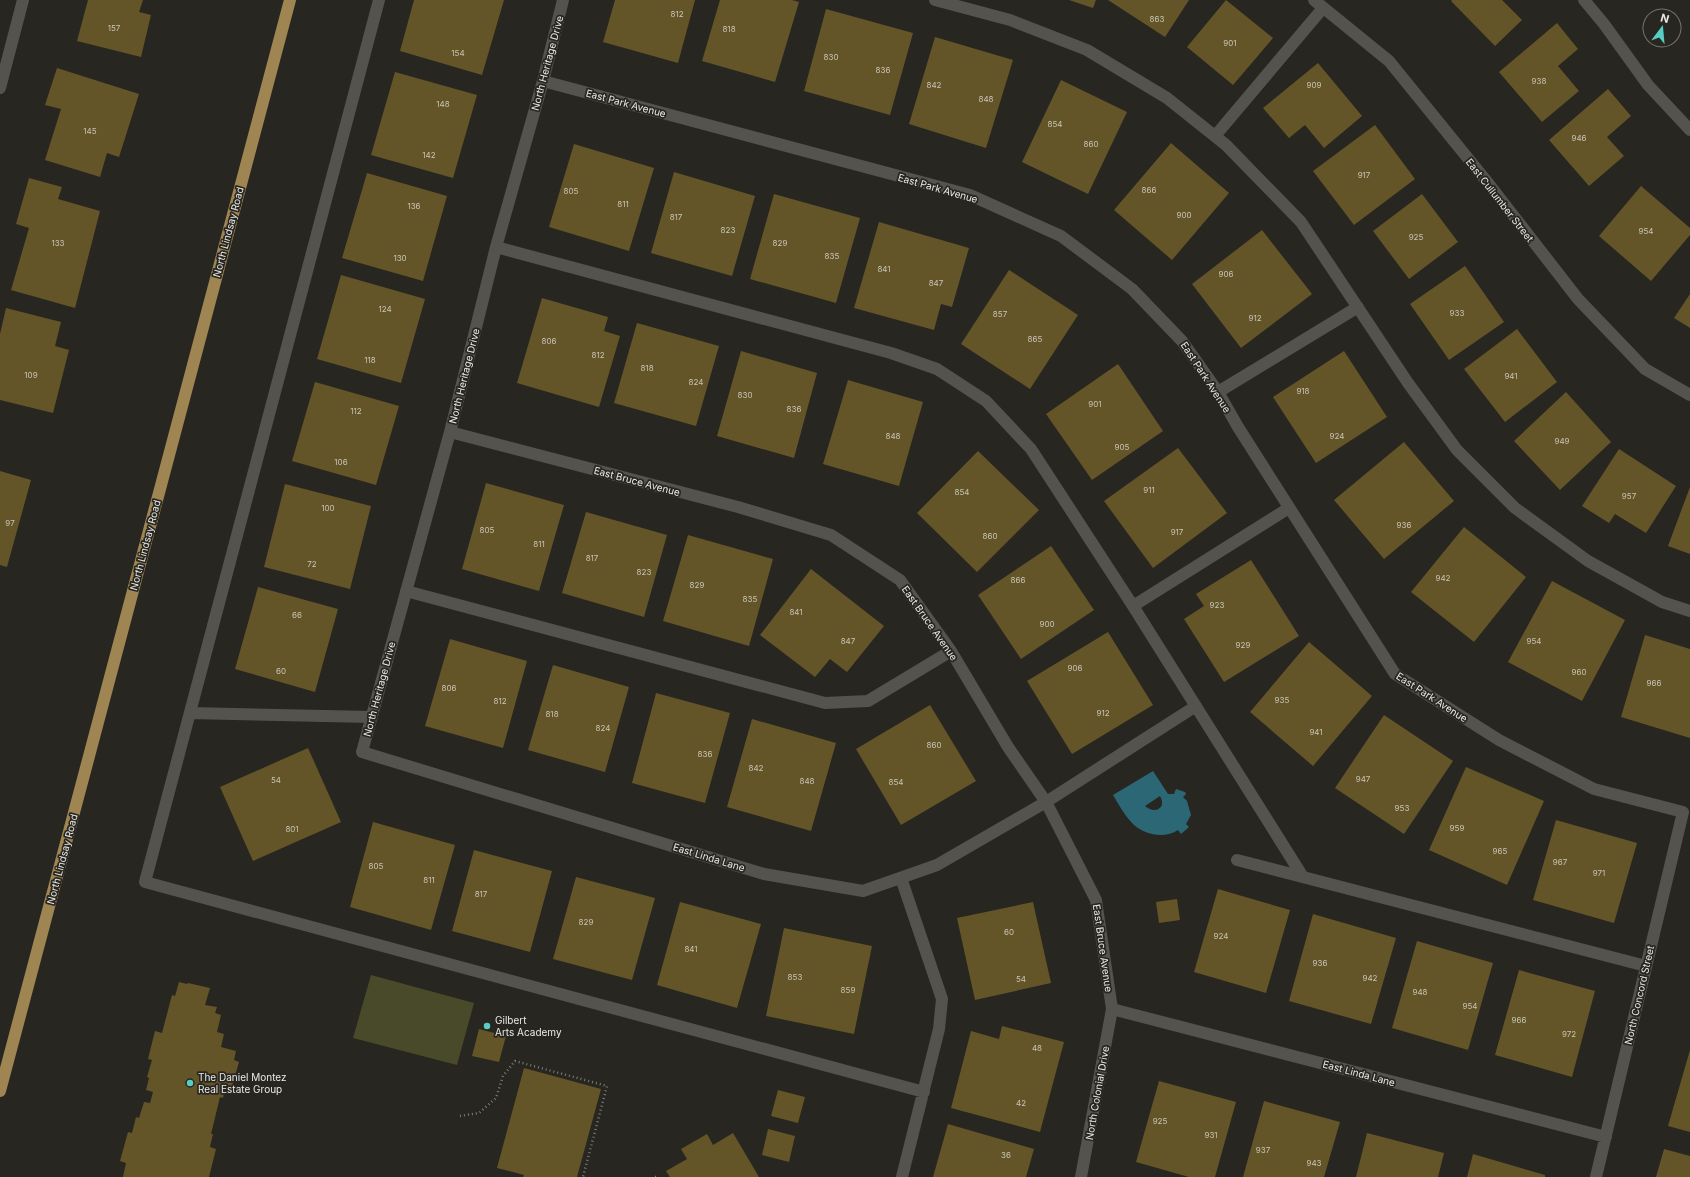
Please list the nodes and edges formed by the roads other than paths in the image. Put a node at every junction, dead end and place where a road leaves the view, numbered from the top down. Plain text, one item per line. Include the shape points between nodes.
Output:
1 (23, 0) edge
2 (290, 0) edge
3 (379, 0) edge
4 (563, 0) edge
5 (935, 0) edge
6 (1584, 0) edge
7 (1319, 4) edge
8 (543, 81) junction
9 (0, 88) edge
10 (1690, 130) edge
11 (1215, 136) junction
12 (496, 247) junction
13 (1358, 307) junction
14 (1218, 392) junction
15 (1690, 395) edge
16 (450, 432) junction
17 (1289, 508) junction
18 (406, 591) junction
19 (1133, 606) junction
20 (1690, 611) edge
21 (951, 651) junction
22 (1196, 706) junction
23 (190, 713) junction
24 (371, 717) junction
25 (362, 752) joint
26 (1046, 802) junction
27 (1683, 812) joint
28 (1237, 860) dead end
29 (1303, 877) junction
30 (901, 878) junction
31 (1646, 966) junction
32 (1112, 1009) junction
33 (0, 1091) edge
34 (924, 1092) junction
35 (1606, 1137) junction
36 (902, 1177) edge
37 (1081, 1177) edge
38 (1596, 1177) edge

1 - 9 street
2 - 33 main road, North Lindsay Road
3 - 23 street
4 - 8 street, North Heritage Drive
5 - 11 street via 1010,20 1087,50 1167,98
6 - 10 street via 1648,85
7 - 11 street
7 - 15 street, East Cullumber Street via 1389,61 1578,299 1645,369
8 - 12 street, North Heritage Drive
8 - 14 street, East Park Avenue via 970,196 1061,236 1132,289 1182,341
11 - 13 street via 1301,222
12 - 16 street, North Heritage Drive
12 - 19 street via 891,353 937,369 986,400 1031,449
13 - 14 street
13 - 20 street via 1408,383 1457,450 1515,508 1588,560 1662,602
14 - 17 street, East Park Avenue
16 - 18 street, North Heritage Drive
16 - 21 street, East Bruce Avenue via 738,507 831,535 900,580
17 - 19 street
17 - 27 street, East Park Avenue via 1395,674 1499,740 1594,789
18 - 21 street via 825,703 868,701
18 - 24 street, North Heritage Drive
19 - 22 street
21 - 26 street, East Bruce Avenue via 1008,747
22 - 26 street, East Linda Lane
22 - 29 street
23 - 24 street
23 - 34 street via 145,882
24 - 25 street, North Heritage Drive
25 - 30 street, East Linda Lane via 764,874 863,891
26 - 30 street, East Linda Lane via 938,865
26 - 32 street, East Bruce Avenue via 1096,900
27 - 31 street, North Concord Street
28 - 29 street
29 - 31 street
30 - 34 street via 942,999 939,1029
31 - 35 street, North Concord Street
32 - 35 street, East Linda Lane
32 - 37 street, North Colonial Drive
34 - 36 street
35 - 38 street, North Concord Street

